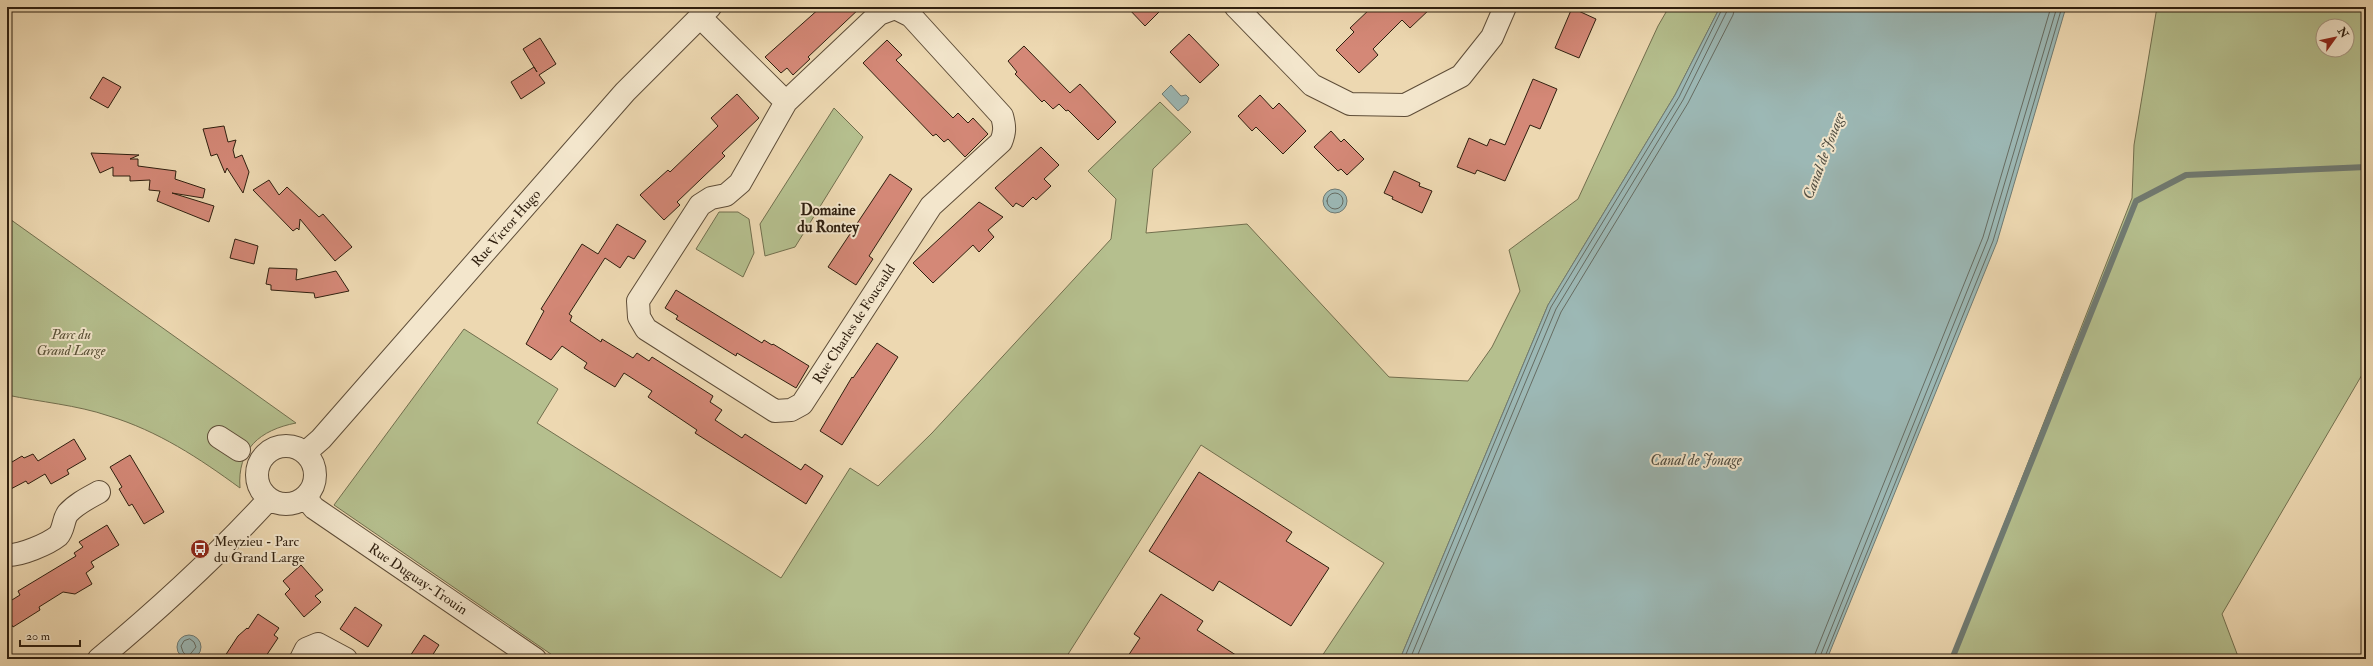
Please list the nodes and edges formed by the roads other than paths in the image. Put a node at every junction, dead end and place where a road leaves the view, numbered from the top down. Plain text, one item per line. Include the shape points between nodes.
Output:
1 (1236, 7) edge
2 (1505, 7) edge
3 (705, 12) edge
4 (786, 102) junction
5 (219, 438) dead end
6 (239, 450) dead end
7 (305, 453) junction
8 (99, 492) dead end
9 (305, 497) junction
10 (269, 498) junction
11 (7, 555) edge
12 (99, 659) edge
13 (301, 659) edge
14 (346, 659) edge
15 (535, 659) edge

1 - 2 street via 1312,86 1350,104 1405,105 1461,76 1492,37
3 - 4 street
3 - 7 street, Rue Victor Hugo via 625,92 321,439
4 - 4 street, Rue Charles de Foucauld via 879,14 895,8 911,16 1002,116 1005,131 1001,142 931,206 802,404 791,410 775,411 646,329 638,317 638,301 700,205 711,198 726,195 740,183
5 - 6 street
7 - 9 street via 312,460 315,480
7 - 10 street via 288,446 279,447 264,457 257,474 263,492
8 - 11 street via 68,514 58,535 14,556
9 - 10 street via 287,504
9 - 15 street, Rue Duguay-Trouin via 314,508
10 - 12 street via 204,566 152,615
13 - 14 street via 306,649 318,644

